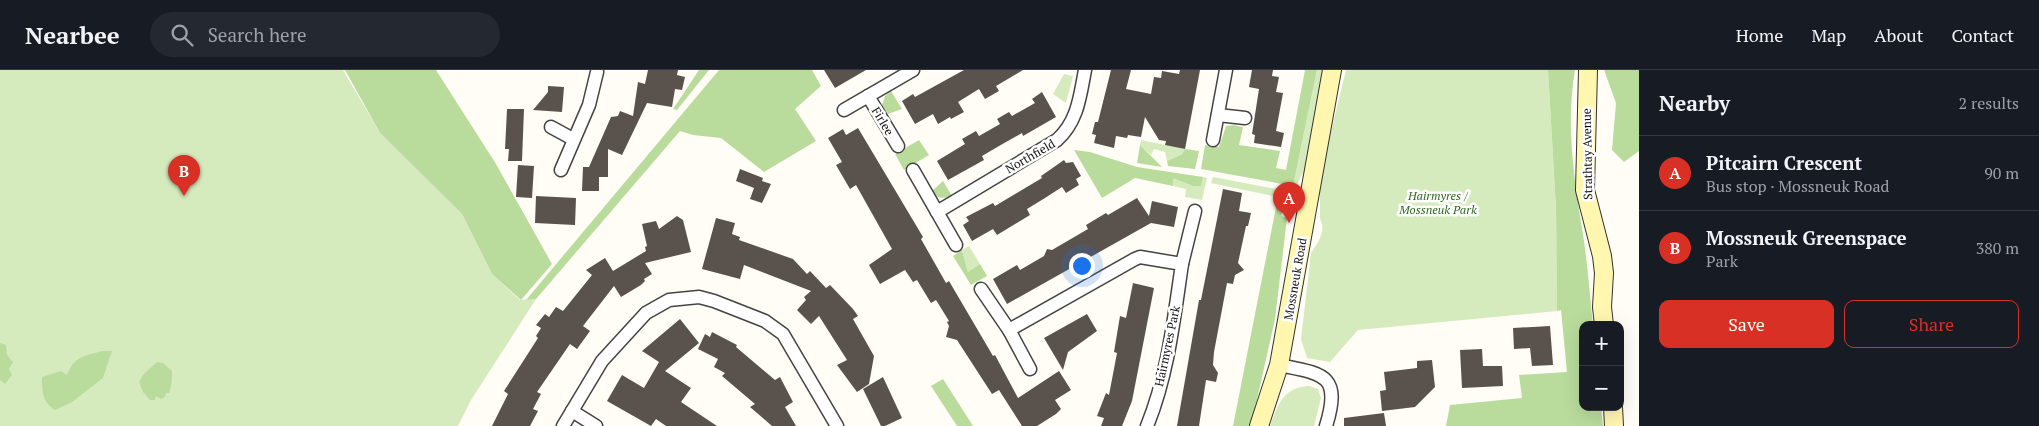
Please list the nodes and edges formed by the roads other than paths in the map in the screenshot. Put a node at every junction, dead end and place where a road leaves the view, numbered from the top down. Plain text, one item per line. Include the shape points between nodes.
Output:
1 (913, 70) edge
2 (1085, 70) edge
3 (1226, 70) edge
4 (1332, 70) edge
5 (1588, 70) edge
6 (596, 71) edge
7 (868, 96) junction
8 (844, 110) dead end
9 (1218, 115) junction
10 (1245, 118) dead end
11 (551, 127) dead end
12 (573, 139) junction
13 (1212, 140) dead end
14 (898, 146) dead end
15 (561, 170) dead end
16 (913, 170) dead end
17 (1195, 211) dead end
18 (937, 212) junction
19 (956, 245) dead end
20 (1182, 264) junction
21 (981, 289) dead end
22 (1604, 321) edge
23 (1009, 330) junction
24 (1279, 365) junction
25 (1030, 369) dead end
26 (572, 411) junction
27 (1613, 411) edge
28 (563, 426) edge
29 (596, 426) edge
30 (837, 426) edge
31 (1147, 426) edge
32 (1259, 426) edge
33 (1326, 426) edge
34 (1614, 426) edge

1 - 7 street, Firlee
2 - 18 street, Northfield via 1075,118 1068,130 1057,140
3 - 9 street
4 - 24 street, Mossneuk Road
5 - 22 street, Strathtay Avenue via 1585,190 1602,256
6 - 12 street via 589,105
7 - 8 street, Firlee
7 - 14 street, Firlee
9 - 10 street
9 - 13 street
11 - 12 street
12 - 15 street
16 - 18 street
17 - 20 street, Hairmyres Park
18 - 19 street
20 - 23 street via 1135,258
20 - 31 street, Hairmyres Park via 1171,334 1154,410
21 - 23 street
23 - 25 street
24 - 32 street, Mossneuk Road
24 - 33 street via 1323,376 1327,380 1332,395
26 - 28 street
26 - 29 street
26 - 30 street via 602,361 646,313 669,300 699,297 765,320 783,334
27 - 34 street

